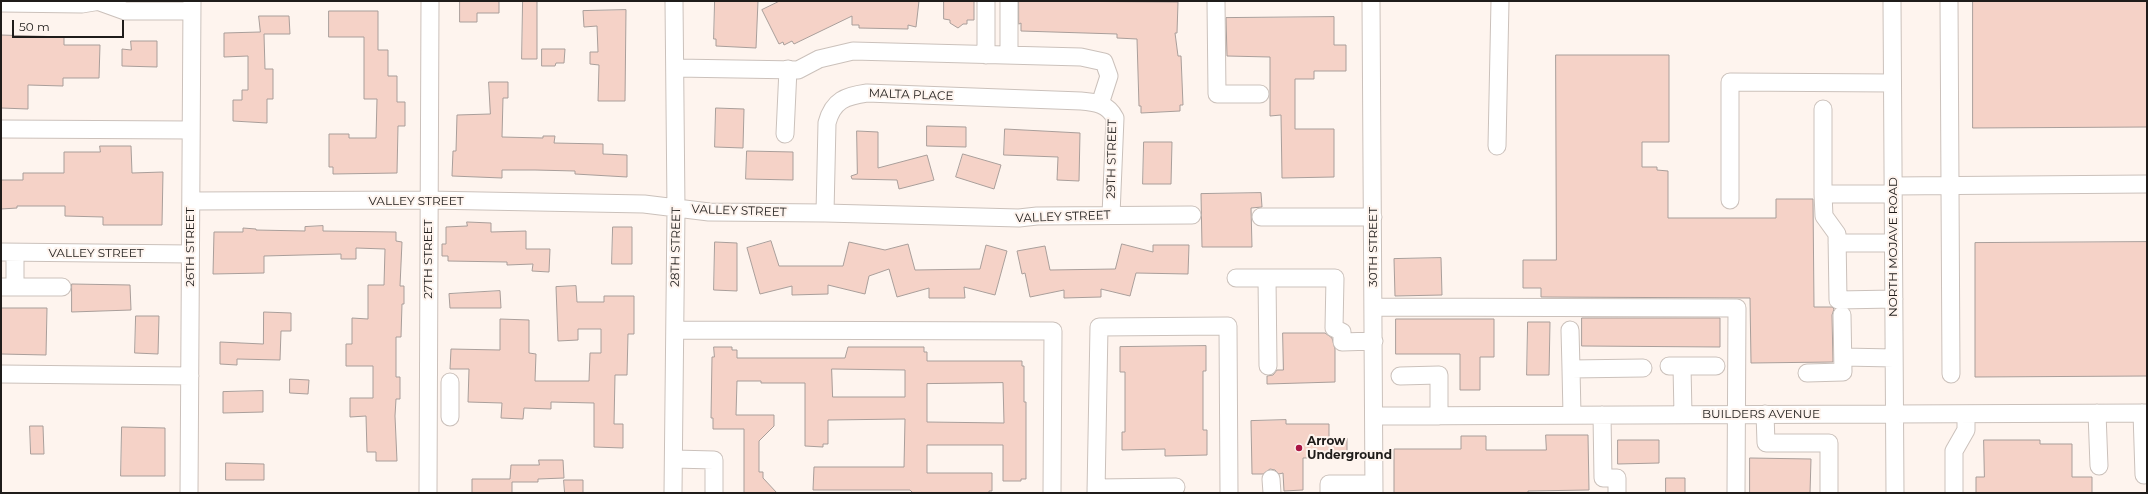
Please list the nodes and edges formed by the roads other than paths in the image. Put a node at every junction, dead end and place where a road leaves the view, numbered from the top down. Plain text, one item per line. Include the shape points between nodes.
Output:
1 (100, 1) edge
2 (430, 1) edge
3 (674, 1) edge
4 (1216, 1) edge
5 (1371, 1) edge
6 (1500, 1) edge
7 (1892, 1) edge
8 (1949, 1) edge
9 (32, 2) edge
10 (1, 3) edge
11 (986, 5) edge
12 (192, 6) edge
13 (1009, 6) edge
14 (986, 55) junction
15 (1009, 55) junction
16 (676, 68) junction
17 (788, 69) junction
18 (1892, 83) junction
19 (1260, 94) dead end
20 (1100, 104) junction
21 (1823, 109) dead end
22 (1, 129) edge
23 (191, 130) junction
24 (785, 134) dead end
25 (1497, 146) dead end
26 (2147, 184) edge
27 (1950, 186) junction
28 (1893, 190) junction
29 (1823, 194) junction
30 (428, 200) junction
31 (1730, 200) dead end
32 (191, 201) junction
33 (676, 209) junction
34 (825, 213) junction
35 (1111, 215) junction
36 (1192, 215) dead end
37 (1261, 217) dead end
38 (1373, 217) junction
39 (1837, 243) junction
40 (1893, 243) junction
41 (8, 252) edge
42 (190, 254) junction
43 (1236, 278) dead end
44 (1267, 278) junction
45 (8, 287) edge
46 (62, 287) dead end
47 (1894, 300) junction
48 (1374, 308) junction
49 (1842, 315) dead end
50 (674, 330) junction
51 (1570, 330) dead end
52 (1374, 341) junction
53 (1843, 357) junction
54 (1894, 358) junction
55 (1268, 366) dead end
56 (1716, 366) dead end
57 (1643, 368) dead end
58 (1571, 369) junction
59 (1807, 373) dead end
60 (1, 374) edge
61 (1951, 374) dead end
62 (190, 376) junction
63 (1400, 376) dead end
64 (428, 397) junction
65 (2097, 413) junction
66 (2145, 413) edge
67 (1682, 414) junction
68 (1737, 414) junction
69 (1766, 414) junction
70 (1894, 414) junction
71 (1966, 414) junction
72 (1572, 415) junction
73 (1602, 415) junction
74 (1374, 416) junction
75 (1440, 416) junction
76 (450, 417) dead end
77 (674, 460) junction
78 (2099, 466) dead end
79 (2144, 475) dead end
80 (1176, 487) dead end
81 (1374, 489) edge
82 (1096, 490) edge
83 (189, 493) edge
84 (428, 493) edge
85 (673, 493) edge
86 (714, 493) edge
87 (1052, 493) edge
88 (1229, 493) edge
89 (1329, 493) edge
90 (1617, 493) edge
91 (1736, 493) edge
92 (1829, 493) edge
93 (1895, 493) edge
94 (1954, 493) edge

1 - 9 street via 82,4
1 - 12 street via 125,11
2 - 30 street, 27TH STREET
3 - 16 street, 28TH STREET
4 - 19 street via 1217,94
5 - 38 street, 30TH STREET
6 - 25 street
7 - 18 street, NORTH MOJAVE ROAD
8 - 27 street
9 - 10 street
11 - 13 street
11 - 14 street
12 - 23 street, 26TH STREET
13 - 15 street
14 - 15 street, 29TH STREET
14 - 17 street, 29TH STREET via 853,51 819,59 798,70
15 - 20 street, 29TH STREET via 1081,57 1104,62 1109,76
16 - 17 street, 29TH STREET
16 - 33 street, 28TH STREET
17 - 24 street
18 - 28 street, NORTH MOJAVE ROAD
18 - 31 street via 1730,82
20 - 34 street, MALTA PLACE via 1081,101 867,93 848,97 835,105 827,123
20 - 35 street, 29TH STREET via 1112,112 1115,118
21 - 29 street
22 - 23 street
23 - 32 street, 26TH STREET
26 - 27 street
27 - 28 street
27 - 61 street
28 - 29 street
28 - 40 street, NORTH MOJAVE ROAD
29 - 39 street via 1824,216 1836,234
30 - 32 street, VALLEY STREET
30 - 33 street, VALLEY STREET via 644,204
30 - 64 street, 27TH STREET
32 - 42 street, 26TH STREET
33 - 34 street, VALLEY STREET via 709,212
33 - 50 street, 28TH STREET
34 - 35 street, VALLEY STREET via 1018,218
35 - 36 street, VALLEY STREET
37 - 38 street
38 - 48 street, 30TH STREET
39 - 40 street
39 - 47 street via 1838,300
40 - 47 street, NORTH MOJAVE ROAD
41 - 42 street, VALLEY STREET
41 - 45 street
42 - 62 street, 26TH STREET
43 - 44 street
44 - 52 street via 1335,278 1334,328 1342,332 1342,342
44 - 55 street
45 - 46 street
47 - 54 street, NORTH MOJAVE ROAD
48 - 52 street, 30TH STREET
48 - 68 street via 1737,308
49 - 53 street
50 - 77 street, 28TH STREET
50 - 87 street via 1052,331
51 - 58 street
52 - 74 street, 30TH STREET
53 - 54 street
53 - 59 street via 1843,372
54 - 70 street, NORTH MOJAVE ROAD
56 - 67 street via 1676,366
57 - 58 street
58 - 72 street
60 - 62 street
62 - 83 street, 26TH STREET
63 - 75 street via 1439,375
64 - 76 street via 450,390
64 - 84 street, 27TH STREET
65 - 66 street, BUILDERS AVENUE
65 - 71 street, BUILDERS AVENUE
65 - 78 street
66 - 79 street
67 - 68 street, BUILDERS AVENUE
67 - 73 street, BUILDERS AVENUE
68 - 69 street, BUILDERS AVENUE
68 - 91 street
69 - 70 street, BUILDERS AVENUE
69 - 92 street via 1766,443 1829,443
70 - 71 street, BUILDERS AVENUE
70 - 93 street, NORTH MOJAVE ROAD
71 - 94 street via 1966,430 1954,451
72 - 73 street, BUILDERS AVENUE
72 - 75 street, BUILDERS AVENUE
73 - 90 street via 1603,478 1617,478
74 - 75 street, BUILDERS AVENUE
74 - 81 street, 30TH STREET
77 - 85 street, 28TH STREET
77 - 86 street via 714,460
80 - 82 street
81 - 89 street via 1329,484
82 - 88 street via 1099,327 1228,326

